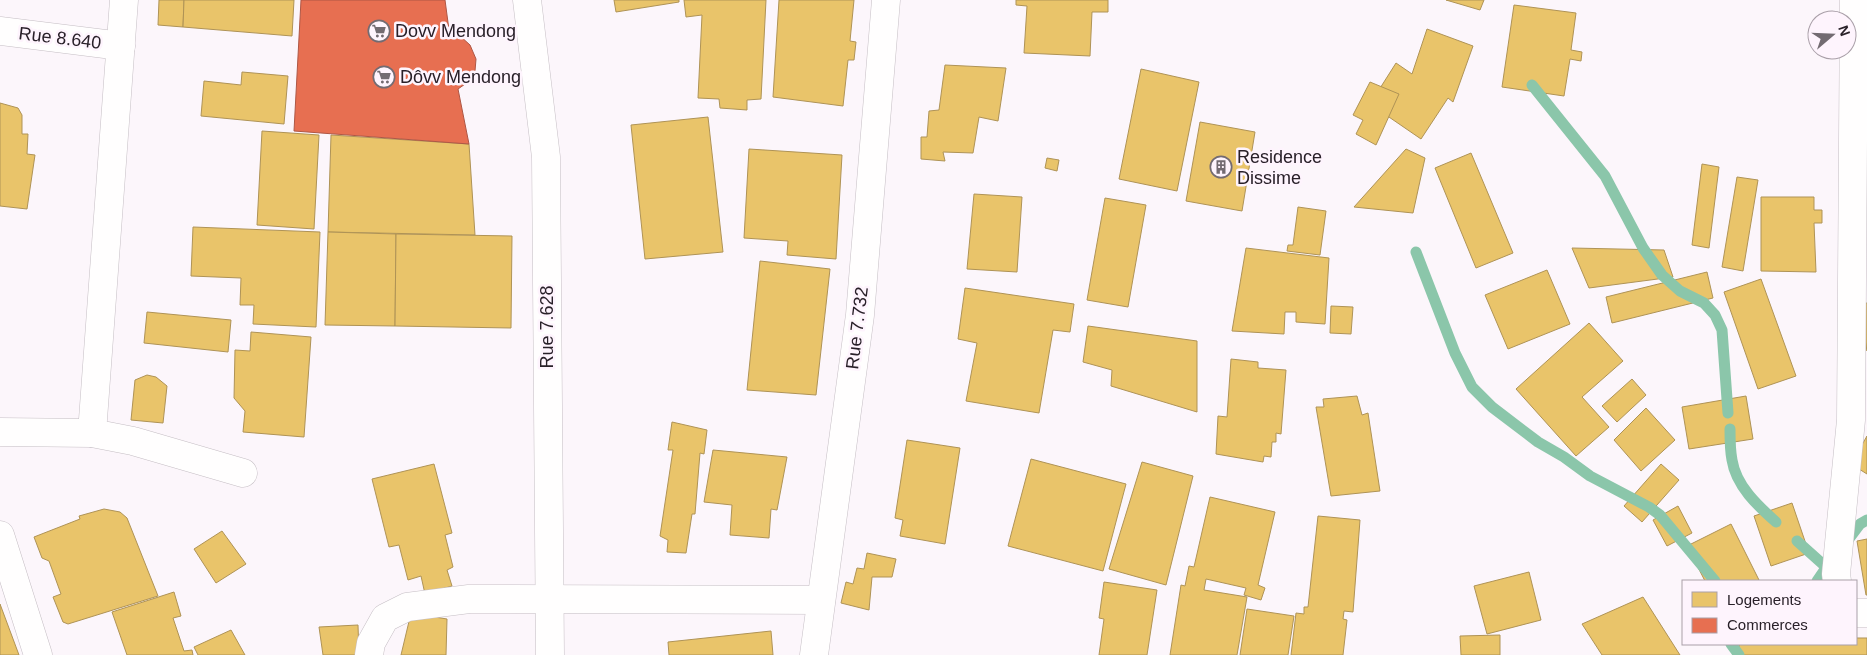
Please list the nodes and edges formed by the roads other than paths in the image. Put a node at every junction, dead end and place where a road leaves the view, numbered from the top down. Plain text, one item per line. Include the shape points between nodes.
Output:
1 (124, 0) edge
2 (527, 0) edge
3 (886, 0) edge
4 (1854, 0) edge
5 (0, 31) edge
6 (121, 46) junction
7 (1860, 113) edge
8 (0, 432) edge
9 (92, 433) junction
10 (243, 473) dead end
11 (0, 535) edge
12 (1837, 580) edge
13 (550, 599) junction
14 (821, 600) junction
15 (38, 655) edge
16 (369, 655) edge
17 (550, 655) edge
18 (814, 655) edge

1 - 6 street
2 - 13 street, Rue 7.628 via 546,157
3 - 14 street, Rue 7.732 via 860,315
4 - 7 street
5 - 6 street, Rue 8.640
6 - 9 street
7 - 12 street via 1851,420
8 - 9 street
9 - 10 street via 133,441
11 - 15 street
13 - 14 street
13 - 16 street via 469,599 407,607 385,618 371,644
13 - 17 street, Rue 7.628
14 - 18 street, Rue 7.732

